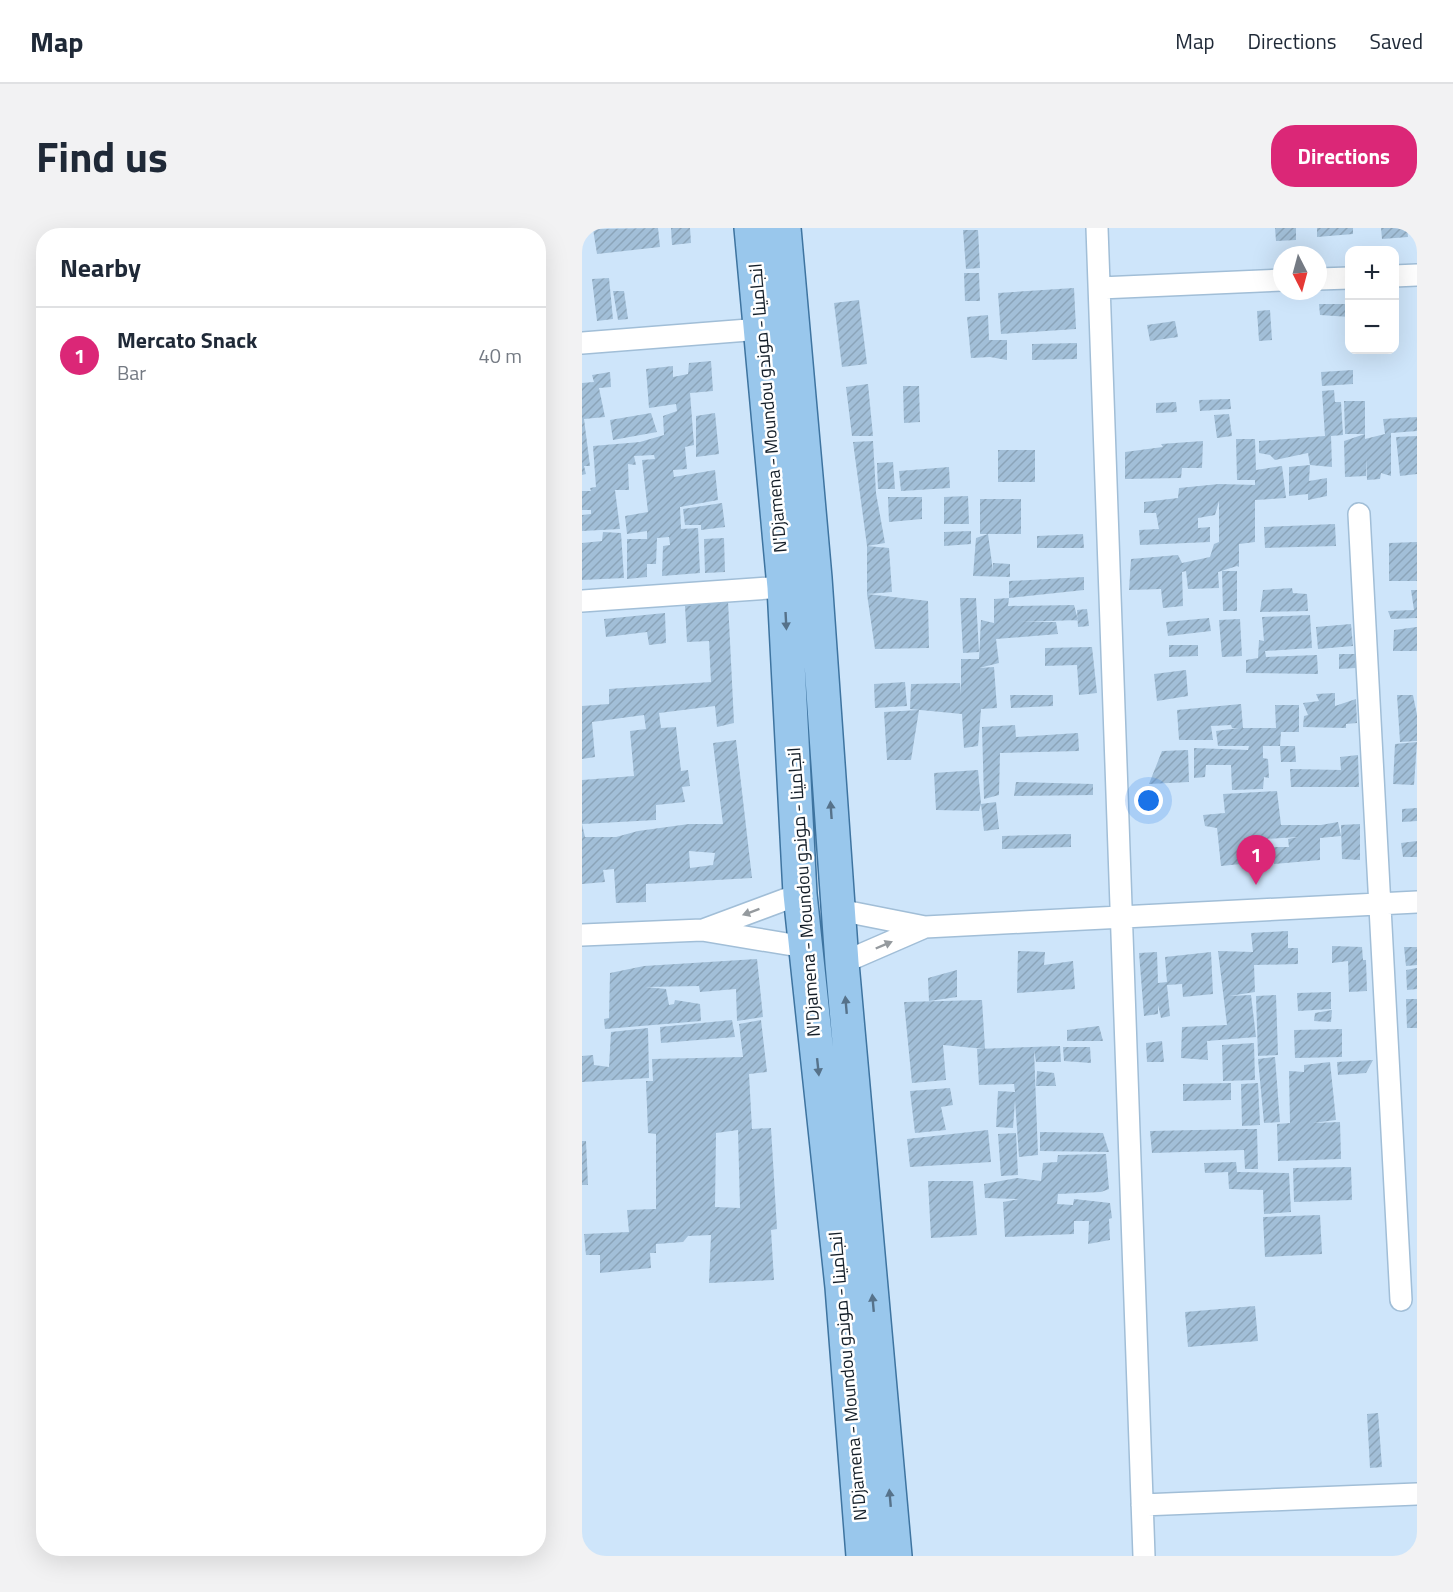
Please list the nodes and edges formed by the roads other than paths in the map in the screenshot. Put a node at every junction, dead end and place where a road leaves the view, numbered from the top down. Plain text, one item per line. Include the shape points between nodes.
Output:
1 (751, 228) edge
2 (784, 228) edge
3 (1097, 228) edge
4 (1417, 275) edge
5 (1399, 276) edge
6 (1345, 278) edge
7 (1327, 279) edge
8 (1273, 280) edge
9 (1100, 288) junction
10 (761, 328) junction
11 (582, 343) edge
12 (1359, 514) dead end
13 (784, 587) junction
14 (582, 602) edge
15 (800, 894) junction
16 (1417, 902) edge
17 (1382, 904) junction
18 (839, 910) junction
19 (1120, 915) junction
20 (925, 927) junction
21 (702, 930) junction
22 (582, 935) edge
23 (805, 947) junction
24 (842, 963) junction
25 (1401, 1300) dead end
26 (1417, 1494) edge
27 (1142, 1504) junction
28 (863, 1556) edge
29 (895, 1556) edge
30 (1144, 1556) edge

1 - 10 main road, N'Djamena - Moundou انجامينا - موندو
18 -> 2 main road, N'Djamena - Moundou انجامينا - موندو
3 - 9 street
4 - 5 street
6 - 7 street
8 - 9 street
9 - 19 street
10 - 11 street
10 - 13 main road, N'Djamena - Moundou انجامينا - موندو
12 - 17 street
13 - 14 street
13 -> 15 main road, N'Djamena - Moundou انجامينا - موندو
15 -> 21 street
15 - 23 main road, N'Djamena - Moundou انجامينا - موندو
16 - 17 street
17 - 19 street
17 - 25 street
18 - 20 street
18 - 24 main road, N'Djamena - Moundou انجامينا - موندو
19 - 20 street
19 - 27 street
24 -> 20 street
21 - 22 street
21 - 23 street
23 -> 28 main road, N'Djamena - Moundou انجامينا - موندو via 842,1287
29 -> 24 main road, N'Djamena - Moundou انجامينا - موندو
26 - 27 street
27 - 30 street

